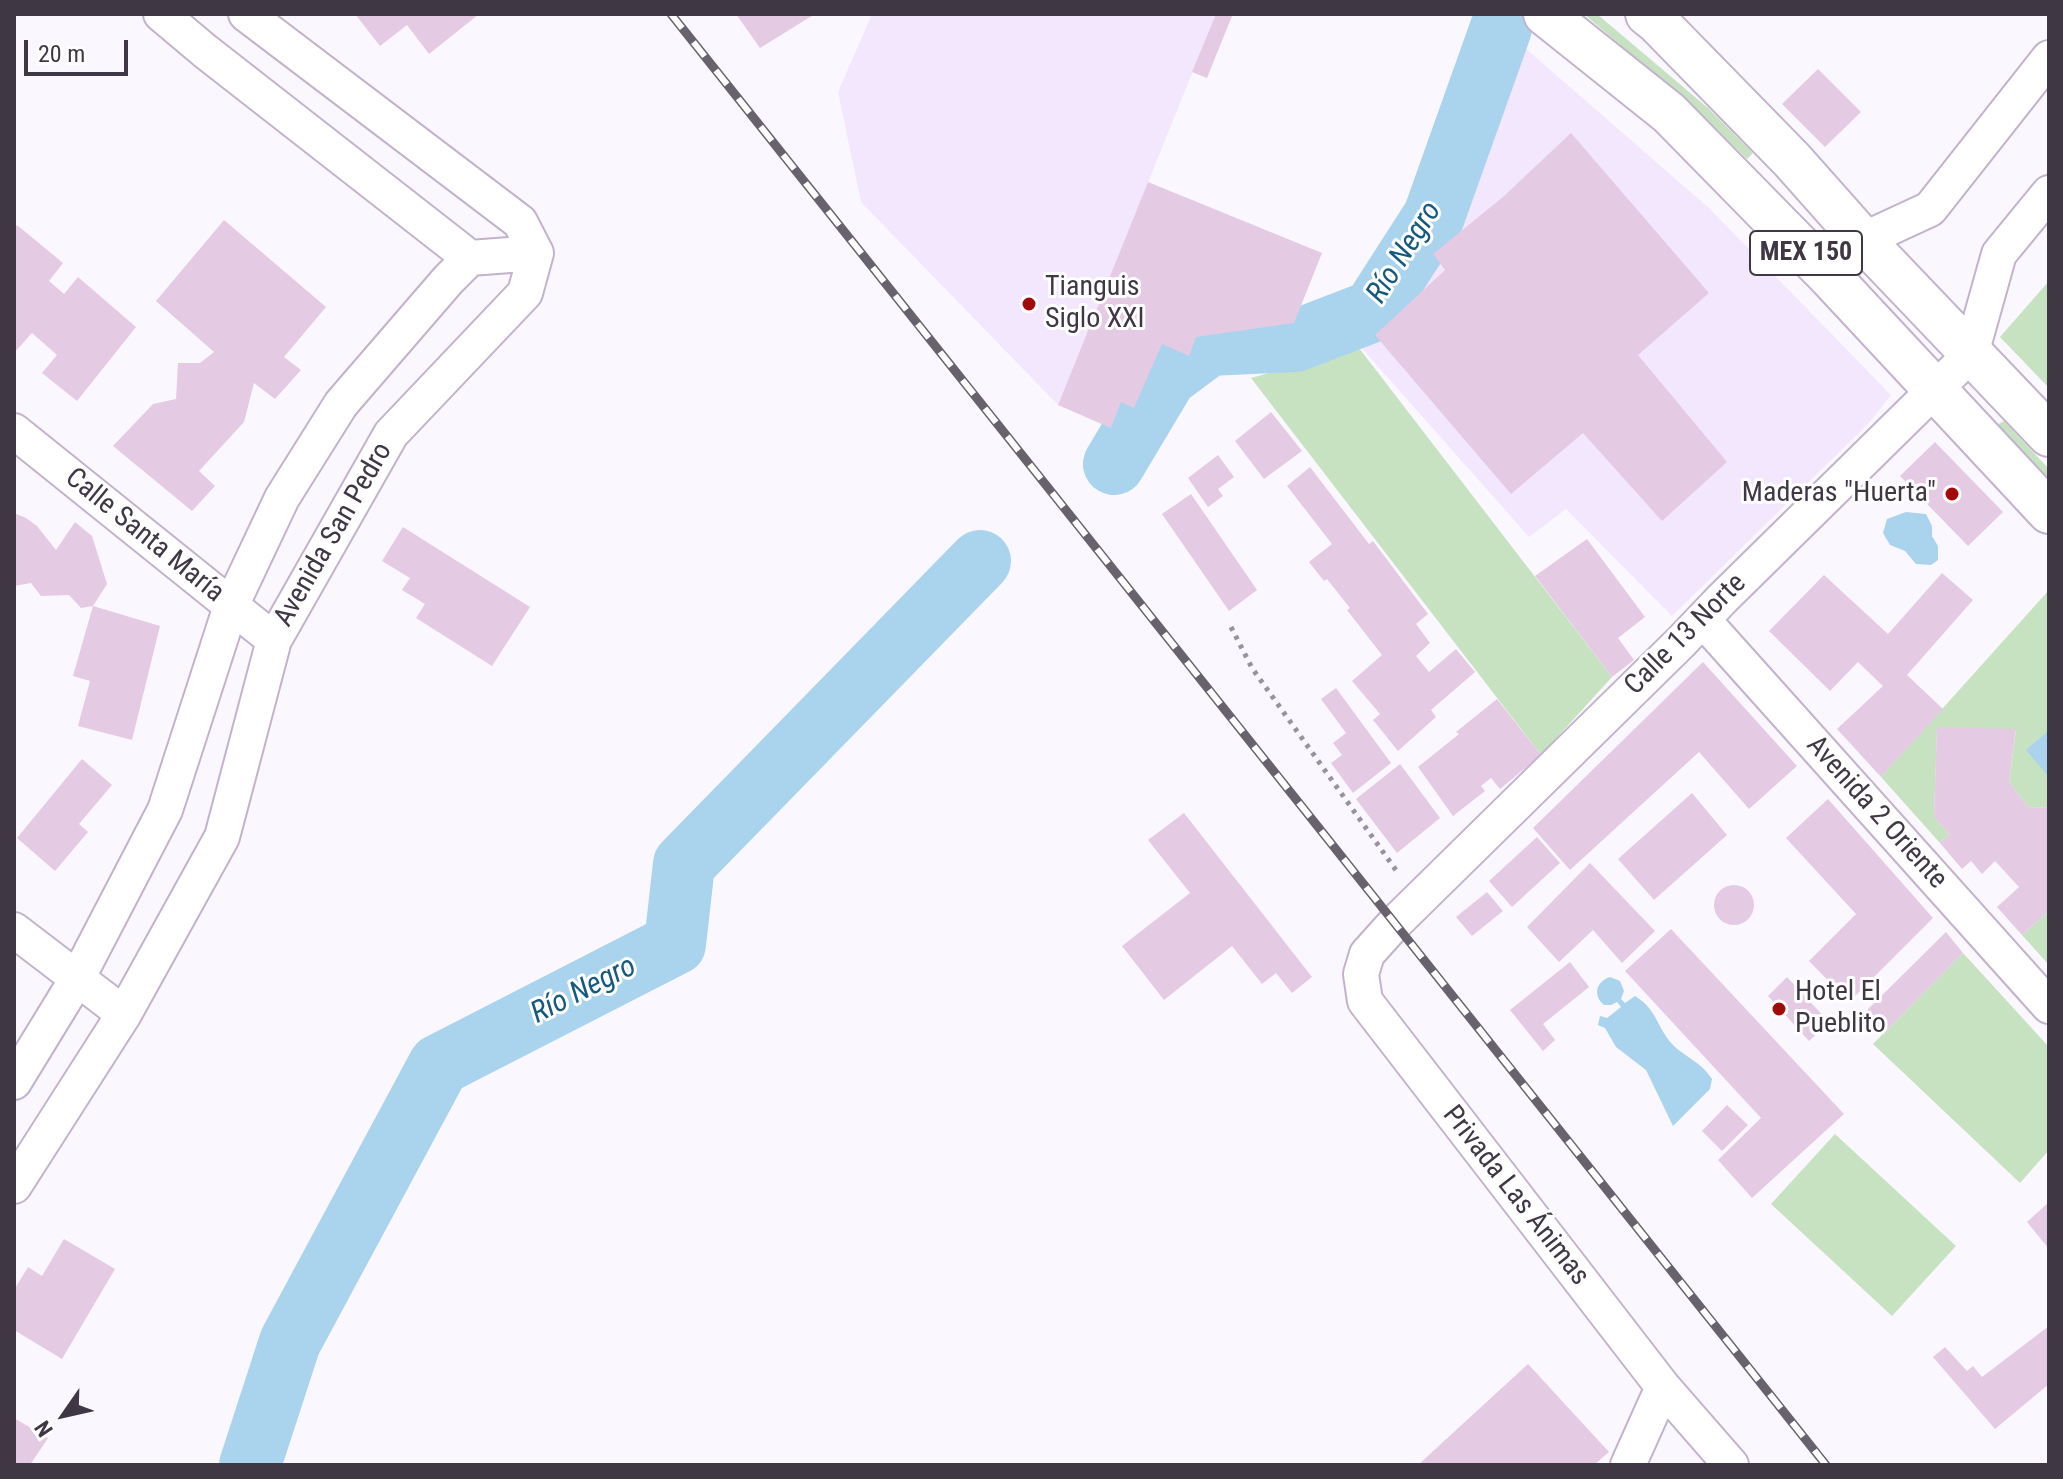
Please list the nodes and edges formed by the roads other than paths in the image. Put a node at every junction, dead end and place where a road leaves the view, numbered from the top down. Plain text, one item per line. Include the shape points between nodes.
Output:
1 (161, 14) edge
2 (246, 14) edge
3 (1545, 14) edge
4 (1647, 14) edge
5 (2049, 58) edge
6 (2049, 193) edge
7 (1863, 240) junction
8 (536, 253) junction
9 (470, 258) junction
10 (1830, 277) junction
11 (1971, 354) junction
12 (1935, 391) junction
13 (14, 431) edge
14 (2049, 435) edge
15 (2049, 512) edge
16 (231, 606) junction
17 (1703, 620) junction
18 (274, 640) junction
19 (1409, 908) joint
20 (14, 930) edge
21 (77, 979) junction
22 (2049, 1006) edge
23 (124, 1014) junction
24 (14, 1082) edge
25 (14, 1186) edge
26 (1663, 1387) junction
27 (1628, 1465) edge
28 (1731, 1465) edge

1 - 9 street
2 - 8 street via 520,222
3 - 10 main road, MEX 150 via 1669,113
4 - 7 main road, MEX 150
5 - 7 street via 1930,209
6 - 11 street via 1999,254
7 - 10 street
7 - 11 main road, MEX 150
8 - 9 street
8 - 18 street, Avenida San Pedro via 525,293 391,434
9 - 16 street, Avenida San Pedro via 341,404 282,498
10 - 12 main road, MEX 150
11 - 12 street, Calle 13 Norte
11 - 14 main road, MEX 150
12 - 15 main road, MEX 150
12 - 17 street, Calle 13 Norte
13 - 16 street, Calle Santa María
16 - 18 street, Calle Santa María
16 - 21 street, Avenida San Pedro via 165,810
17 - 19 street, Calle 13 Norte
17 - 22 street, Avenida 2 Oriente
18 - 23 street, Avenida San Pedro via 222,837
19 - 26 street, Privada Las Ánimas via 1367,954 1361,974 1365,1001
20 - 21 street
21 - 23 street
21 - 24 street, Avenida San Pedro
23 - 25 street, Avenida San Pedro
26 - 27 street
26 - 28 street, Privada Las Ánimas

